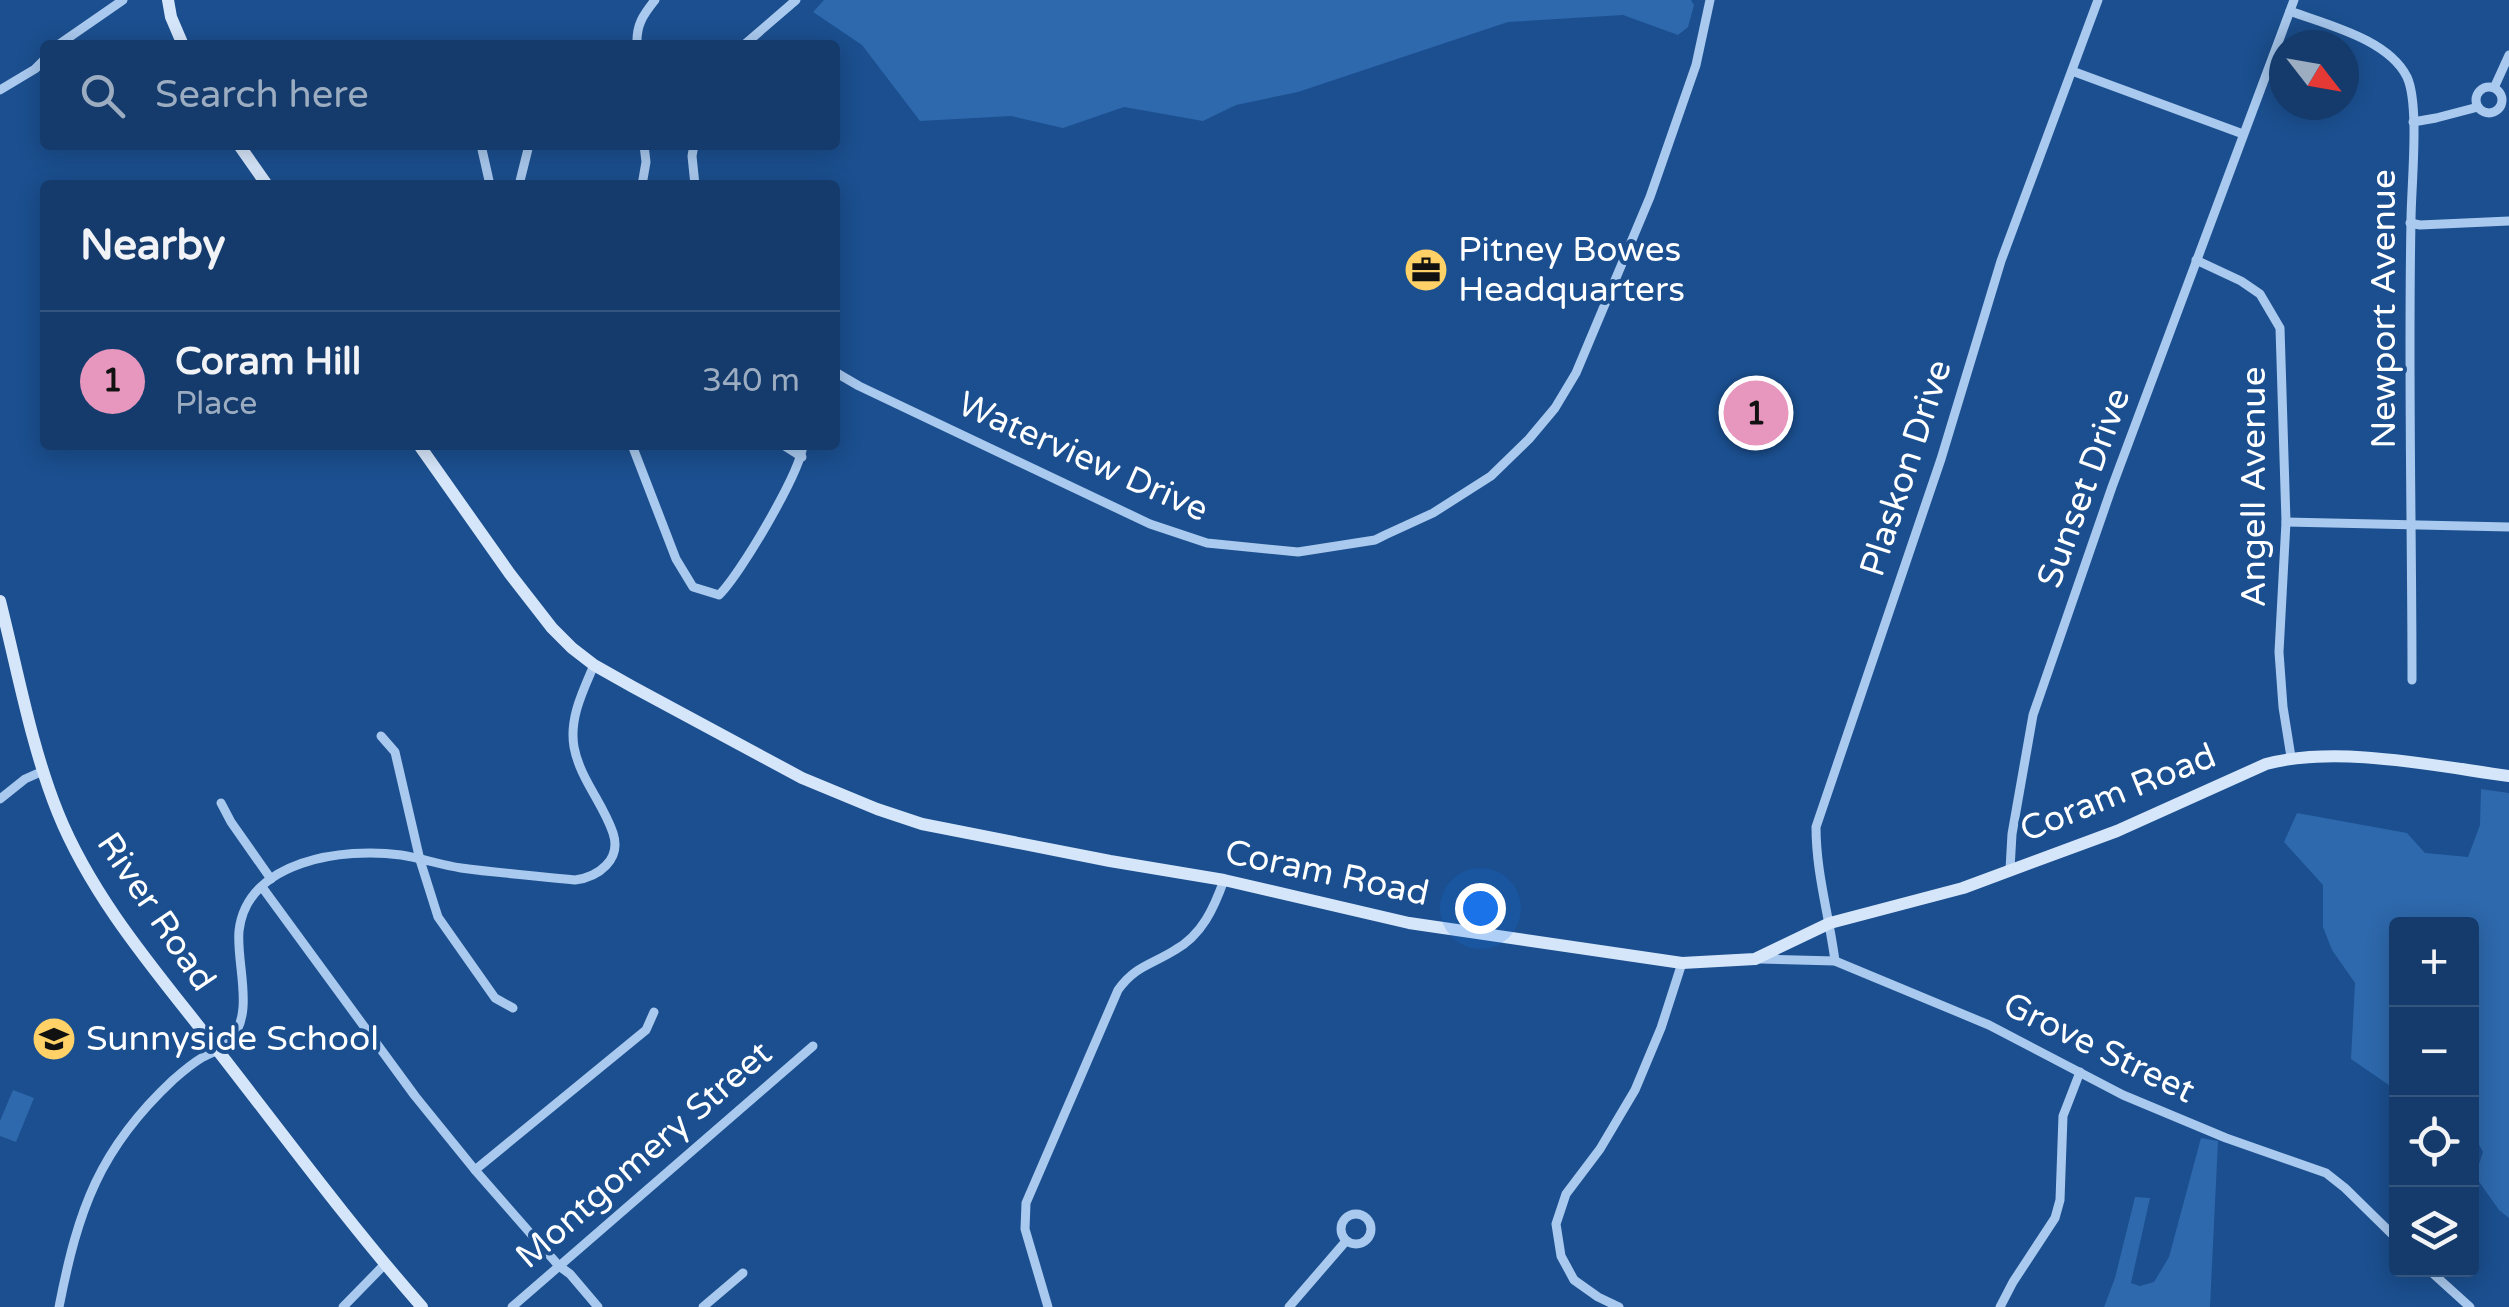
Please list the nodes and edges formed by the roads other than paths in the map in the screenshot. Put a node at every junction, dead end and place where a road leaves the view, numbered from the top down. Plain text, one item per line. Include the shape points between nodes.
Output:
1 (122, 0) edge
2 (168, 0) edge
3 (655, 0) edge
4 (796, 0) edge
5 (1710, 0) edge
6 (2098, 0) edge
7 (2292, 5) edge
8 (65, 40) edge
9 (181, 40) edge
10 (636, 40) edge
11 (750, 40) edge
12 (2509, 55) edge
13 (40, 64) edge
14 (2072, 71) junction
15 (2494, 88) junction
16 (0, 90) edge
17 (2478, 107) junction
18 (2413, 122) junction
19 (2243, 134) junction
20 (242, 150) edge
21 (482, 150) edge
22 (528, 150) edge
23 (645, 150) edge
24 (693, 150) edge
25 (264, 180) edge
26 (489, 180) edge
27 (520, 180) edge
28 (643, 180) edge
29 (694, 180) edge
30 (2509, 221) edge
31 (2410, 223) junction
32 (2196, 260) junction
33 (840, 375) edge
34 (423, 450) edge
35 (634, 450) edge
36 (791, 450) edge
37 (803, 450) edge
38 (802, 457) junction
39 (2286, 522) junction
40 (2412, 525) junction
41 (2509, 526) edge
42 (0, 601) edge
43 (4, 633) edge
44 (594, 665) junction
45 (2412, 680) dead end
46 (381, 736) dead end
47 (2291, 757) junction
48 (43, 772) junction
49 (2509, 776) edge
50 (0, 799) edge
51 (221, 803) dead end
52 (420, 860) junction
53 (2010, 869) junction
54 (271, 879) junction
55 (1224, 880) junction
56 (262, 887) junction
57 (1830, 924) junction
58 (1755, 959) junction
59 (1835, 961) junction
60 (1682, 963) junction
61 (513, 1008) dead end
62 (654, 1012) dead end
63 (813, 1046) dead end
64 (218, 1050) junction
65 (2080, 1072) junction
66 (475, 1170) junction
67 (2389, 1231) edge
68 (1346, 1241) dead end
69 (385, 1264) junction
70 (558, 1266) junction
71 (743, 1274) dead end
72 (2437, 1277) edge
73 (59, 1307) edge
74 (343, 1307) edge
75 (422, 1307) edge
76 (512, 1307) edge
77 (598, 1307) edge
78 (703, 1307) edge
79 (1048, 1307) edge
80 (1289, 1307) edge
81 (1618, 1307) edge
82 (2000, 1307) edge
83 (2470, 1307) edge

1 - 8 street
2 - 9 street
3 - 10 street
4 - 11 street
5 - 33 street, Waterview Drive via 1696,65 1650,197 1576,374 1555,408 1491,476 1375,540 1298,552 1207,543 1150,524
6 - 14 street, Plaskon Drive
7 - 18 street, Newport Avenue via 2394,59 2407,77
7 - 19 street, Sunset Drive
12 - 15 street
13 - 16 street
14 - 19 street
14 - 57 street, Plaskon Drive via 2000,261 1941,459 1816,826 1816,862
15 - 17 street via 2480,91
15 - 17 street via 2502,98 2499,109
17 - 18 street
18 - 31 street, Newport Avenue
19 - 32 street, Sunset Drive
20 - 25 street
21 - 26 street
22 - 27 street
23 - 28 street
24 - 29 street
30 - 31 street
31 - 40 street, Newport Avenue
32 - 39 street, Angell Avenue via 2260,294 2280,328
32 - 53 street, Sunset Drive via 2034,715
34 - 44 street, Coram Road via 552,628
35 - 38 street via 676,559 693,586 719,596
36 - 38 street
37 - 38 street
39 - 40 street
39 - 47 street, Angell Avenue via 2279,652
40 - 41 street
40 - 45 street, Newport Avenue
42 - 43 street, River Road
43 - 48 street, River Road
44 - 52 street via 573,730 578,760 614,834 614,853 603,870 574,880
44 - 55 street, Coram Road via 802,778 878,809 922,824
46 - 52 street via 396,752
47 - 49 street, Coram Road
47 - 53 street, Coram Road
48 - 50 street
48 - 64 street, River Road via 88,874
51 - 54 street
52 - 54 street via 342,855 282,870
52 - 61 street via 438,917 496,998
53 - 57 street, Coram Road
54 - 56 street
55 - 60 street, Coram Road via 1409,923
55 - 79 street via 1197,932 1136,970 1118,990 1026,1203 1025,1228
56 - 64 street via 247,903 240,926 239,1028
56 - 66 street
57 - 58 street, Coram Road
57 - 59 street, Plaskon Drive
58 - 59 street, Grove Street
58 - 60 street, Coram Road
59 - 65 street, Grove Street via 1989,1025
60 - 81 street via 1634,1090 1566,1194 1556,1224 1561,1256 1574,1280
62 - 66 street via 646,1030
63 - 70 street, Montgomery Street
64 - 69 street, River Road
64 - 73 street via 177,1077 121,1138 84,1207
65 - 67 street, Grove Street via 2124,1096 2326,1174
65 - 82 street via 2064,1116 2056,1218
66 - 70 street
68 - 80 street
69 - 74 street
69 - 75 street, River Road
70 - 76 street, Montgomery Street
70 - 77 street
71 - 78 street
72 - 83 street

